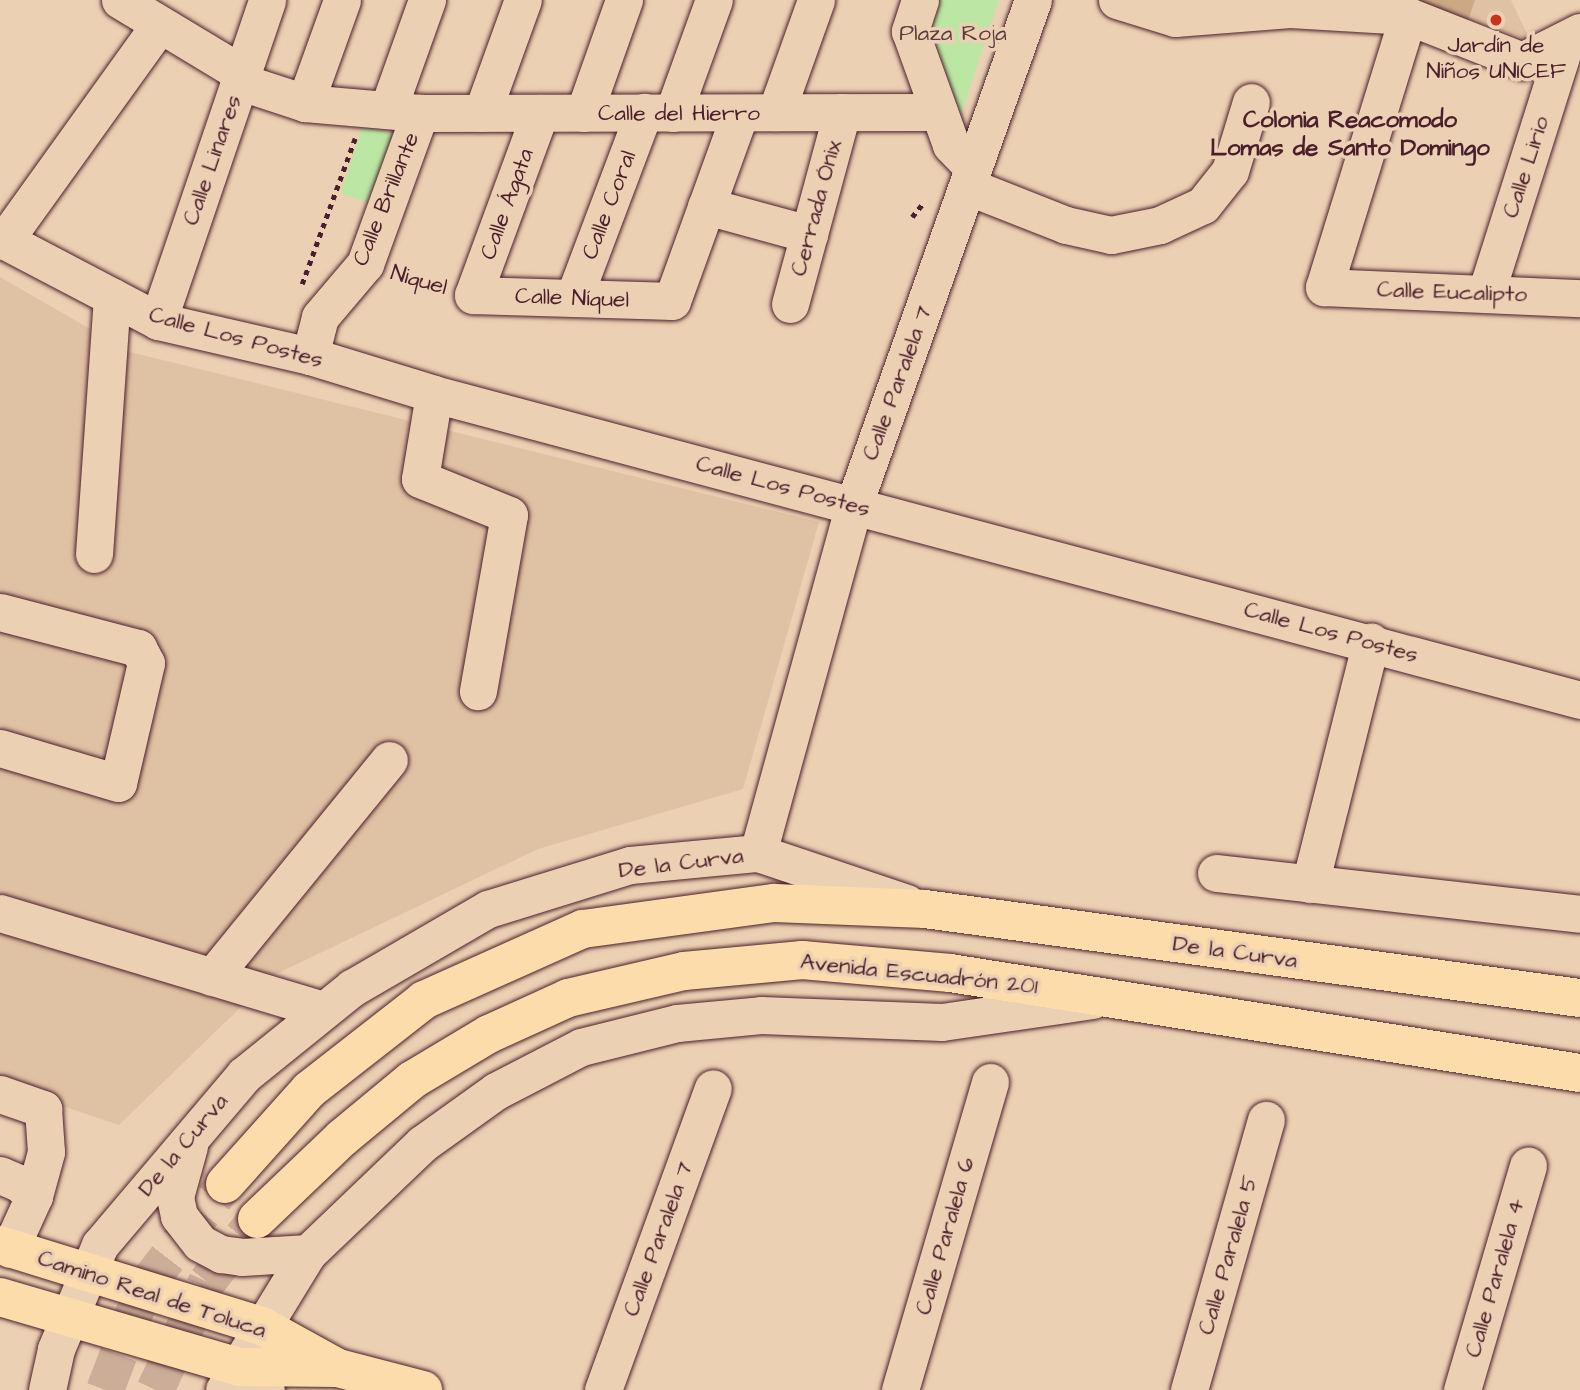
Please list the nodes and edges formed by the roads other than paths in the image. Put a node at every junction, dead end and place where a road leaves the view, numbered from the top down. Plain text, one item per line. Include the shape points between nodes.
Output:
1 (120, 0) edge
2 (267, 0) edge
3 (341, 0) edge
4 (427, 0) edge
5 (523, 0) edge
6 (624, 0) edge
7 (713, 0) edge
8 (816, 0) edge
9 (920, 0) edge
10 (1033, 0) edge
11 (1117, 0) edge
12 (1408, 16) junction
13 (159, 25) junction
14 (1573, 36) edge
15 (240, 77) junction
16 (1251, 102) dead end
17 (305, 103) junction
18 (391, 110) junction
19 (776, 112) junction
20 (842, 112) junction
21 (939, 112) junction
22 (482, 113) junction
23 (540, 113) junction
24 (584, 113) junction
25 (659, 113) junction
26 (740, 113) junction
27 (970, 177) junction
28 (706, 206) junction
29 (809, 234) junction
30 (2, 239) edge
31 (1486, 293) junction
32 (473, 295) joint
33 (112, 297) junction
34 (574, 297) junction
35 (1580, 298) edge
36 (790, 304) dead end
37 (158, 321) junction
38 (310, 356) junction
39 (435, 394) junction
40 (854, 504) junction
41 (94, 554) dead end
42 (0, 612) edge
43 (1371, 642) junction
44 (478, 691) dead end
45 (1580, 700) edge
46 (0, 748) edge
47 (389, 760) dead end
48 (758, 853) junction
49 (1216, 873) dead end
50 (1310, 884) junction
51 (925, 909) junction
52 (0, 913) edge
53 (1580, 915) edge
54 (212, 977) junction
55 (1113, 997) junction
56 (1580, 998) edge
57 (323, 1010) junction
58 (1580, 1073) edge
59 (990, 1082) dead end
60 (713, 1088) dead end
61 (0, 1094) edge
62 (1266, 1120) dead end
63 (194, 1131) junction
64 (1528, 1166) dead end
65 (0, 1175) edge
66 (225, 1184) tunnel mouth
67 (34, 1196) junction
68 (257, 1219) tunnel mouth
69 (5, 1247) edge
70 (308, 1253) junction
71 (85, 1271) junction
72 (0, 1297) edge
73 (67, 1320) junction
74 (262, 1326) junction
75 (338, 1368) junction
76 (243, 1382) edge
77 (47, 1390) edge
78 (424, 1390) edge
79 (603, 1390) edge
80 (900, 1390) edge
81 (1189, 1390) edge
82 (1462, 1390) edge

1 - 13 street, Calle del Hierro
2 - 15 street, Calle Linares
3 - 17 street
4 - 18 street, Calle Brillante
5 - 22 street
6 - 24 street
7 - 25 street, Calle Coral
8 - 19 street
9 - 21 street via 910,31
10 - 27 street, Calle Paralela 7
11 - 12 street via 1175,18 1290,9
12 - 14 street via 1522,61
12 - 31 street, Calle Eucalipto via 1324,287
13 - 15 street, Calle del Hierro
13 - 30 street
14 - 31 street, Calle Lirio
15 - 17 street, Calle del Hierro
15 - 37 street, Calle Linares
16 - 27 street via 1230,172 1203,205 1160,225 1111,235 1066,225
17 - 18 street, Calle del Hierro
18 - 22 street, Calle del Hierro
18 - 38 street, Calle Brillante via 365,264 320,317
19 - 20 street, Calle del Hierro
19 - 26 street, Calle del Hierro
20 - 21 street, Calle del Hierro
20 - 29 street, Cerrada Ónix
21 - 27 street
22 - 23 street, Calle del Hierro
23 - 24 street, Calle del Hierro
23 - 32 street, Calle Ágata
24 - 25 street, Calle del Hierro
25 - 26 street, Calle del Hierro
25 - 34 street, Calle Coral
26 - 28 street
27 - 40 street, Calle Paralela 7
28 - 29 street
28 - 34 street, Calle Níquel via 671,301
29 - 36 street, Cerrada Ónix
30 - 33 street, Calle Los Postes
31 - 35 street, Calle Eucalipto
32 - 34 street, Calle Níquel
33 - 37 street, Calle Los Postes
33 - 41 street
37 - 38 street, Calle Los Postes
38 - 39 street, Calle Los Postes
39 - 40 street, Calle Los Postes
39 - 44 street via 420,479 509,515
40 - 43 street, Calle Los Postes
40 - 48 street, Calle Paralela 7
42 - 46 street via 138,648 146,663 118,783
43 - 45 street, Calle Los Postes
43 - 50 street
47 - 54 street
48 - 51 street, De la Curva
48 - 57 street, De la Curva via 630,865 488,909
49 - 50 street
50 - 53 street
51 - 56 main road, De la Curva
51 - 66 main road via 774,903 583,929 424,1000 309,1090
52 - 54 street
54 - 57 street
55 - 58 main road
55 - 68 main road, Avenida Escuadrón 201 via 950,973 802,960 684,971 568,998 489,1034 412,1080 342,1138
55 - 70 street via 942,1022 761,1014 677,1023 581,1047 496,1091 422,1144
57 - 63 street, De la Curva via 244,1075
59 - 80 street, Calle Paralela 6
60 - 79 street, Calle Paralela 7
61 - 67 street via 43,1109 46,1152
62 - 81 street, Calle Paralela 5
63 - 70 street via 175,1197 189,1233 221,1254
63 - 71 street, De la Curva via 100,1245
64 - 82 street, Calle Paralela 4
65 - 67 street
67 - 69 street
69 - 71 main road, Camino Real de Toluca
70 - 74 street
71 - 73 street, De la Curva
71 - 74 main road, Camino Real de Toluca
72 - 73 main road, Camino Real de Toluca
73 - 76 main road, Camino Real de Toluca
73 - 77 street, De la Curva
74 - 75 main road, Camino Real de Toluca
74 - 76 street
75 - 76 main road, Camino Real de Toluca
75 - 78 main road, Camino Real de Toluca

